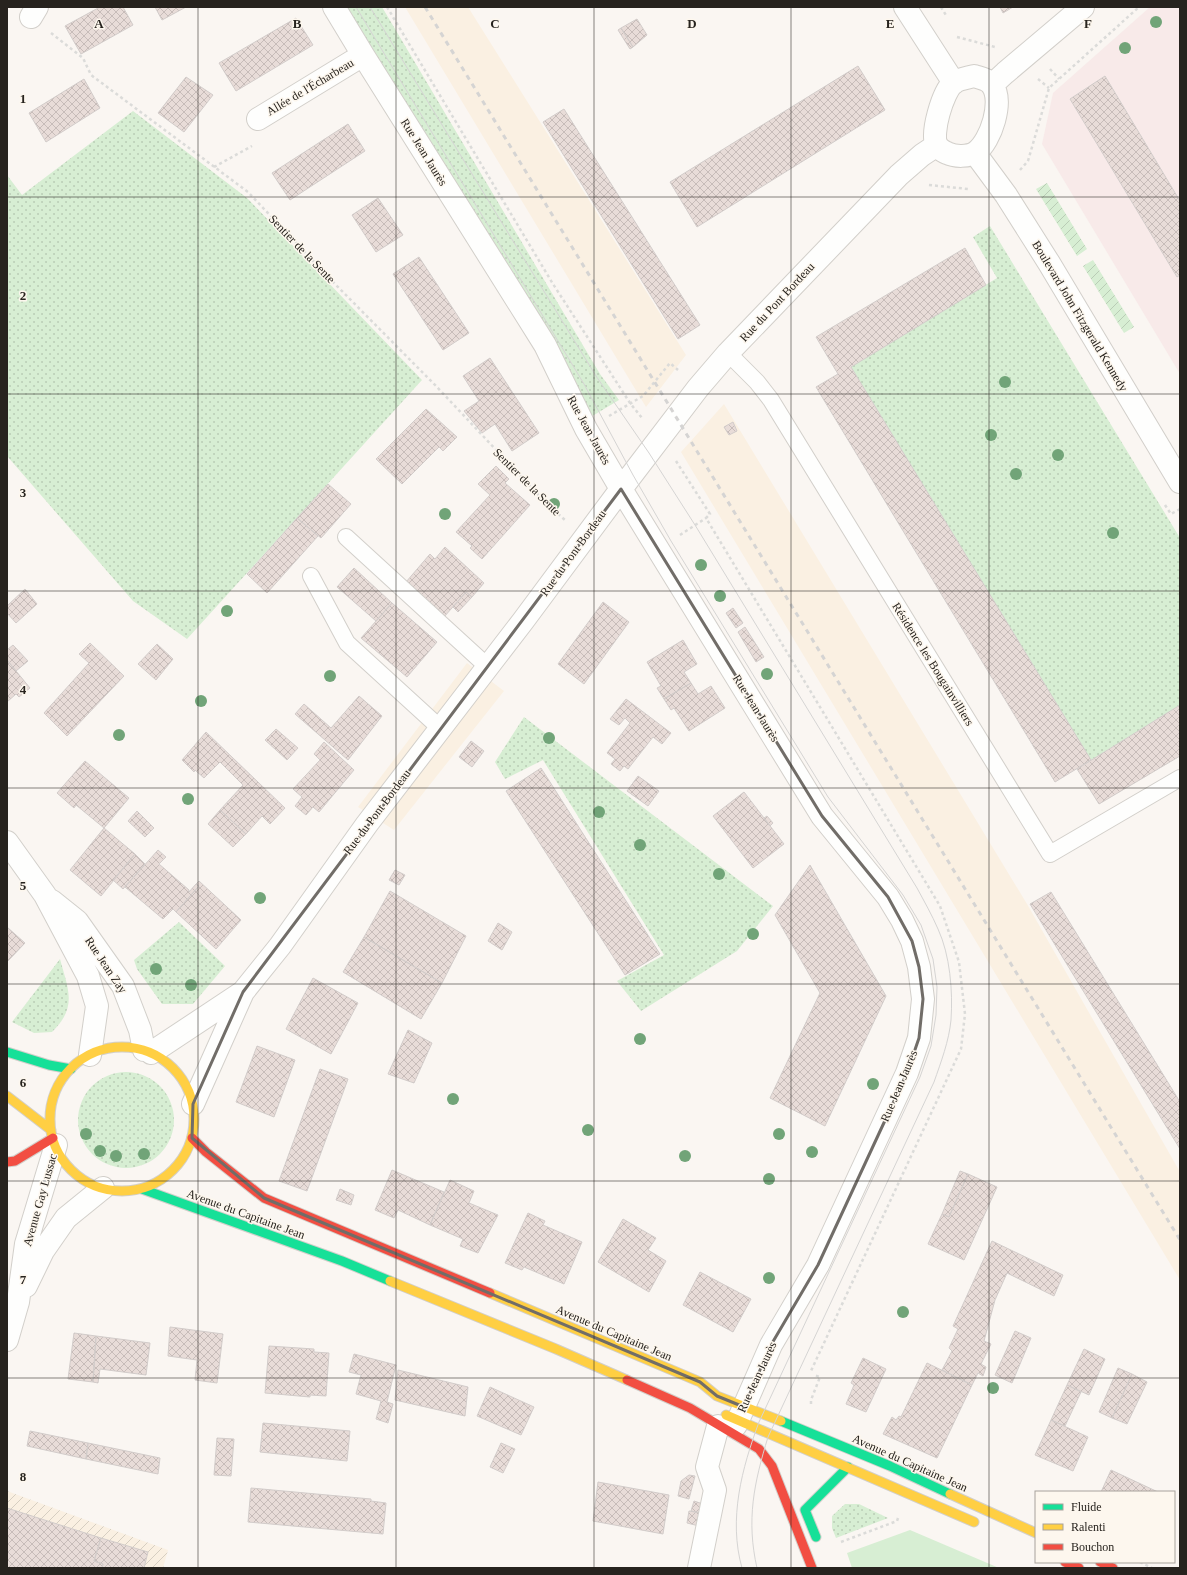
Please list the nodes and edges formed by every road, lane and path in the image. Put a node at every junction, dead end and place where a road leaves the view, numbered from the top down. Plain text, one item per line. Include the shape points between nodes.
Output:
1 (334, 7) edge
2 (905, 7) edge
3 (941, 7) edge
4 (1083, 7) edge
5 (1139, 7) edge
6 (34, 12) edge
7 (947, 17) dead end
8 (953, 36) dead end
9 (1002, 48) dead end
10 (363, 55) junction
11 (954, 83) junction
12 (992, 85) junction
13 (258, 119) joint
14 (937, 145) junction
15 (975, 153) junction
16 (214, 167) junction
17 (1019, 171) dead end
18 (926, 187) dead end
19 (969, 190) dead end
20 (728, 353) junction
21 (680, 373) dead end
22 (603, 419) dead end
23 (1180, 482) edge
24 (621, 489) junction
25 (706, 518) dead end
26 (570, 525) dead end
27 (346, 537) dead end
28 (677, 537) dead end
29 (311, 576) dead end
30 (488, 667) junction
31 (440, 728) junction
32 (1180, 778) edge
33 (7, 842) edge
34 (45, 895) junction
35 (243, 992) junction
36 (7, 1052) edge
37 (147, 1052) junction
38 (90, 1055) junction
39 (71, 1069) junction
40 (7, 1096) edge
41 (193, 1104) junction
42 (53, 1137) junction
43 (192, 1138) junction
44 (7, 1162) edge
45 (103, 1188) junction
46 (142, 1189) junction
47 (342, 1261) junction
48 (374, 1264) dead end
49 (18, 1302) junction
50 (7, 1340) edge
51 (734, 1418) junction
52 (764, 1432) junction
53 (774, 1447) dead end
54 (848, 1466) junction
55 (899, 1516) dead end
56 (985, 1526) dead end
57 (1035, 1534) edge
58 (818, 1544) dead end
59 (835, 1545) dead end
60 (1067, 1563) edge
61 (1102, 1563) edge
62 (1142, 1563) edge
63 (699, 1568) edge
64 (812, 1568) edge
65 (1079, 1568) edge
66 (1113, 1568) edge
67 (1152, 1568) edge

1 - 10 street, Rue Jean Jaurès
2 - 11 street
3 - 7 path
4 - 12 street
5 - 17 path via 1049,88 1028,161
6 - 16 path, Sentier de la Sente via 83,58 91,75
8 - 9 path
10 - 13 street, Allée de l'Écharbeau
10 - 24 street, Rue Jean Jaurès via 544,345 586,429
11 - 12 street via 974,76
11 - 14 street via 946,93 937,120 934,132
12 - 15 street via 998,101 996,112 983,146
13 - 16 path via 263,140
14 - 15 street via 946,153 960,156
14 - 20 street, Rue du Pont Bordeau via 899,175
15 - 23 street, Boulevard John Fitzgerald Kennedy via 1006,195 1049,263
16 - 26 path, Sentier de la Sente via 248,192
18 - 19 path via 930,184
20 - 24 street, Rue du Pont Bordeau
20 - 32 lane, Résidence les Bougainvilliers via 771,400 1050,854
21 - 22 path via 670,363 643,396
24 - 30 street, Rue du Pont Bordeau
24 - 51 street, Rue Jean Jaurès via 822,816 888,896 912,941 919,967 923,999 919,1038 908,1073 818,1265 771,1346
25 - 28 path
27 - 30 lane
29 - 31 lane via 347,643
30 - 31 street, Rue du Pont Bordeau
31 - 35 street, Rue du Pont Bordeau via 367,824 280,946
33 - 34 street, Rue Jean Zay
34 - 37 street, Rue Jean Zay via 76,921 123,986
34 - 38 street, Rue Jean Zay via 88,976 97,1006
35 - 37 street, Rue du Pont Bordeau
35 - 41 street, Rue du Pont Bordeau
36 - 39 main road
37 - 38 main road via 126,1047 108,1048
37 - 41 main road via 170,1065 184,1082
38 - 39 main road
39 - 42 main road via 54,1097 51,1113
40 - 42 main road
41 - 43 main road
42 - 44 main road via 15,1161
42 - 45 main road via 66,1164 83,1179
42 - 49 street, Avenue Gay Lussac via 26,1244
43 - 46 main road via 182,1161 164,1178
43 - 51 main road, Avenue du Capitaine Jean via 264,1198 700,1382 717,1396
45 - 46 main road via 122,1191
45 - 49 street, Avenue Gay Lussac via 66,1218 43,1251
46 - 47 main road, Avenue du Capitaine Jean
47 - 48 main road, Avenue du Capitaine Jean
47 - 51 main road, Avenue du Capitaine Jean via 563,1352 690,1408
49 - 50 street, Avenue Gay Lussac
51 - 52 main road, Avenue du Capitaine Jean
51 - 52 main road
51 - 57 main road, Avenue du Capitaine Jean via 776,1419 890,1466
51 - 63 street, Rue Jean Jaurès via 708,1467 715,1490
51 - 64 main road, Avenue du Capitaine Jean via 772,1466
52 - 53 main road
52 - 54 main road, Avenue du Capitaine Jean
54 - 56 main road, Avenue du Capitaine Jean
54 - 58 main road via 804,1506
55 - 59 path via 896,1521
60 - 65 main road
61 - 66 main road
62 - 67 path

